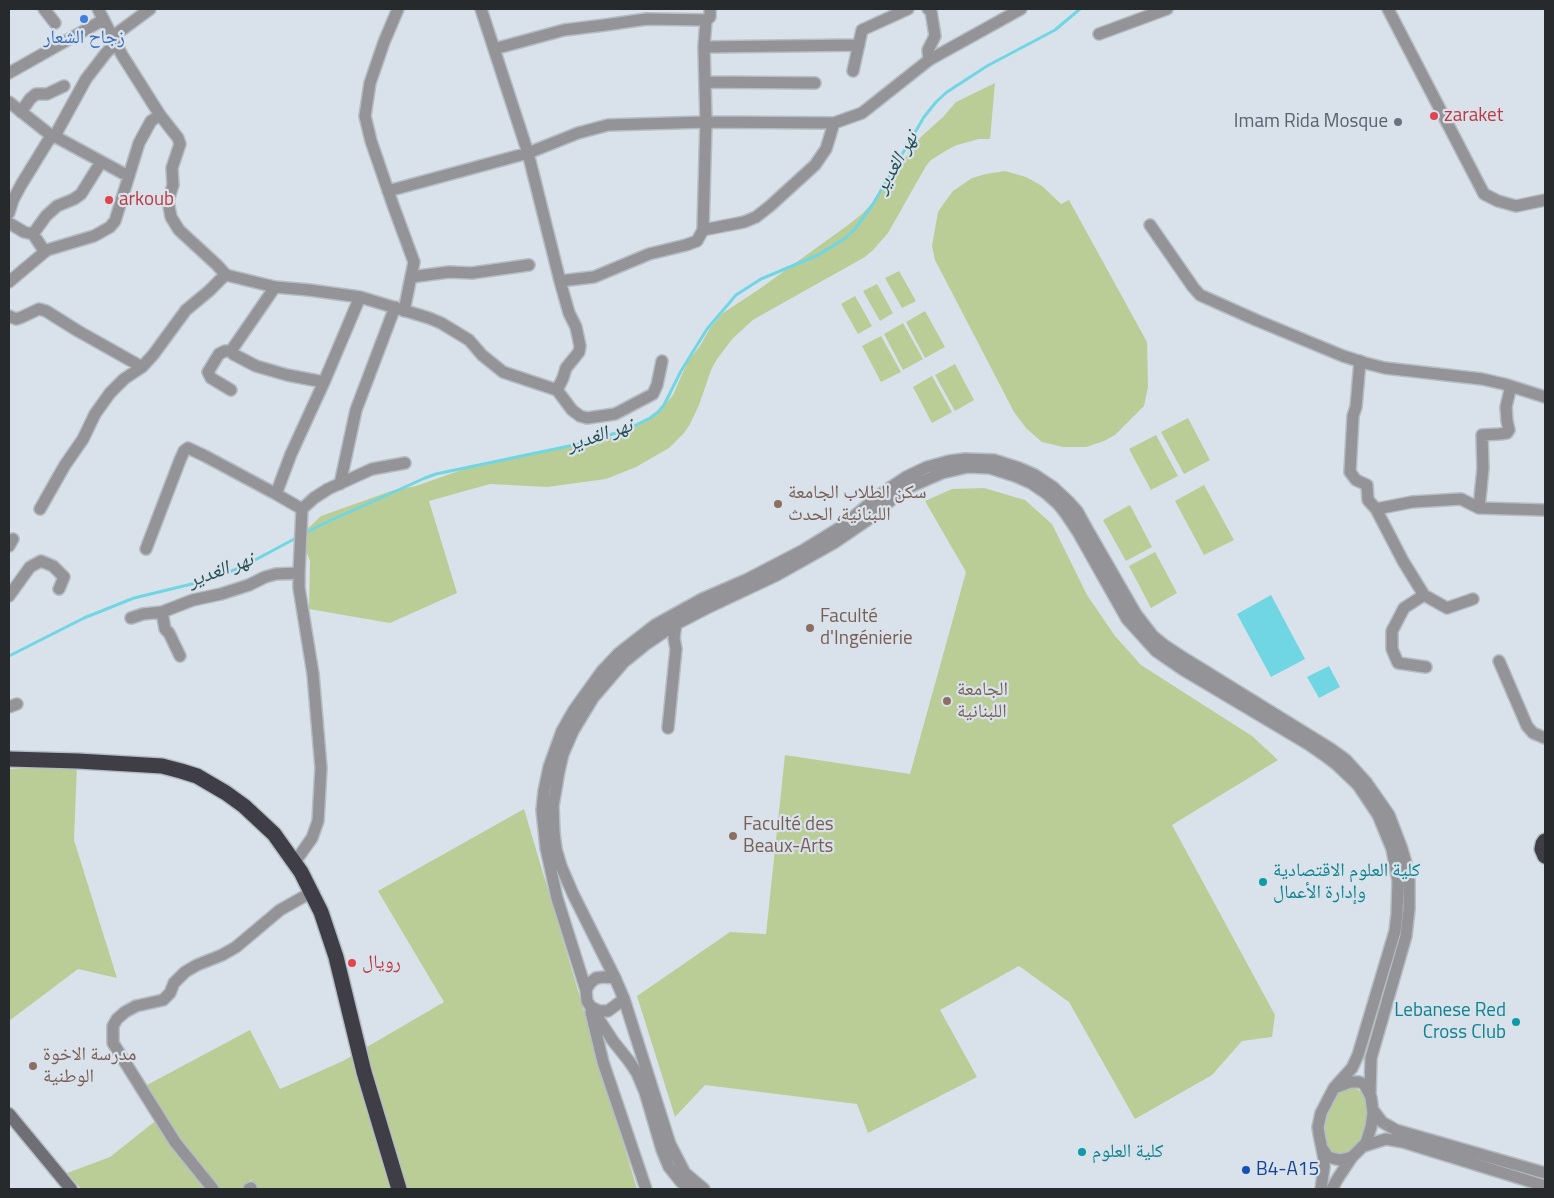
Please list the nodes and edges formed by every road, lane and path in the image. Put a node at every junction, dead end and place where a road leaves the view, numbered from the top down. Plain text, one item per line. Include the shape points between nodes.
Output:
1 (44, 9) edge
2 (98, 9) edge
3 (150, 9) edge
4 (398, 9) edge
5 (481, 9) edge
6 (908, 9) edge
7 (928, 9) edge
8 (1021, 9) edge
9 (1167, 9) edge
10 (1388, 9) edge
11 (708, 14) edge
12 (103, 20) junction
13 (55, 22) dead end
14 (1099, 34) dead end
15 (114, 40) junction
16 (859, 45) junction
17 (704, 46) junction
18 (494, 50) junction
19 (929, 60) junction
20 (853, 71) dead end
21 (9, 73) edge
22 (705, 82) junction
23 (815, 83) dead end
24 (64, 86) dead end
25 (9, 102) edge
26 (21, 112) junction
27 (160, 115) junction
28 (706, 122) junction
29 (834, 123) junction
30 (55, 137) junction
31 (528, 153) junction
32 (102, 162) junction
33 (128, 176) junction
34 (388, 191) junction
35 (1545, 200) edge
36 (9, 213) edge
37 (9, 223) edge
38 (1150, 225) dead end
39 (703, 230) junction
40 (33, 234) junction
41 (45, 252) junction
42 (529, 265) dead end
43 (226, 275) junction
44 (411, 277) junction
45 (560, 281) junction
46 (9, 282) edge
47 (275, 286) junction
48 (360, 297) junction
49 (399, 309) junction
50 (9, 316) edge
51 (231, 351) junction
52 (662, 361) dead end
53 (1360, 361) junction
54 (142, 367) junction
55 (324, 382) junction
56 (1511, 386) junction
57 (231, 390) dead end
58 (557, 390) junction
59 (1545, 397) edge
60 (405, 463) dead end
61 (340, 484) junction
62 (276, 494) junction
63 (1478, 508) junction
64 (40, 509) dead end
65 (302, 509) junction
66 (1376, 509) junction
67 (1545, 510) edge
68 (146, 549) dead end
69 (298, 573) junction
70 (59, 589) dead end
71 (1424, 595) junction
72 (9, 596) edge
73 (1473, 599) dead end
74 (162, 612) junction
75 (131, 618) dead end
76 (674, 619) junction
77 (180, 656) dead end
78 (1499, 661) dead end
79 (1426, 667) dead end
80 (668, 728) dead end
81 (1293, 730) junction
82 (1545, 738) edge
83 (9, 759) edge
84 (1545, 841) edge
85 (1545, 856) edge
86 (295, 862) junction
87 (312, 892) junction
88 (1398, 906) junction
89 (1409, 909) junction
90 (615, 978) junction
91 (586, 990) junction
92 (624, 999) junction
93 (590, 1007) junction
94 (1334, 1088) junction
95 (1370, 1094) junction
96 (1373, 1110) junction
97 (9, 1114) edge
98 (1364, 1146) junction
99 (1322, 1148) junction
100 (1352, 1157) junction
101 (1545, 1173) edge
102 (1545, 1186) edge
103 (71, 1189) edge
104 (213, 1189) edge
105 (399, 1189) edge
106 (646, 1189) edge
107 (690, 1189) edge
108 (704, 1189) edge
109 (1321, 1189) edge
110 (1332, 1189) edge

1 - 13 street
2 - 12 street
3 - 15 street
4 - 34 street via 370,83 365,116
5 - 18 street
6 - 16 street via 862,30
7 - 19 street via 935,36 928,50
8 - 19 street
9 - 14 street
10 - 35 street via 1484,194 1516,206
11 - 17 street
11 - 18 street via 564,30
12 - 15 street
12 - 21 street
15 - 27 street
15 - 30 street via 86,79
16 - 17 street
16 - 20 street
17 - 22 street
18 - 31 street
19 - 29 street via 862,113
22 - 23 street
22 - 28 street
24 - 26 street via 47,94 36,94
25 - 26 street
26 - 30 street
27 - 33 street via 151,121 139,143
27 - 43 street via 180,144 172,168 173,185 168,201 171,217 179,230
28 - 29 street
28 - 31 street via 608,125
28 - 39 street
29 - 39 street via 826,149 815,165 770,206 744,222
30 - 32 street
30 - 36 street via 48,141 20,185
31 - 34 street
31 - 45 street
32 - 33 street
32 - 40 street via 81,194 56,206
33 - 41 street via 110,227 94,236
34 - 44 street via 414,262
37 - 40 street
38 - 53 street via 1200,295
39 - 45 street via 697,241 649,254 594,277
40 - 41 street
41 - 46 street
42 - 44 street
43 - 47 street
43 - 54 street via 186,310
44 - 49 street
45 - 58 street via 580,346
47 - 48 street
47 - 51 street
48 - 49 street
48 - 55 street
49 - 58 street via 435,321 469,340 503,372
49 - 61 street via 356,410
50 - 54 street via 16,319 39,309 46,311
51 - 55 street via 256,366
51 - 57 street via 219,354 208,372 211,378
52 - 58 street via 653,394 614,414 580,416
53 - 56 street via 1385,368 1482,379
53 - 66 street via 1350,472 1356,480 1368,485 1368,500
54 - 64 street via 110,393
55 - 62 street
56 - 59 street
56 - 63 street via 1506,407 1510,430 1482,435 1483,468
60 - 61 street via 372,469
61 - 65 street via 314,498
62 - 65 street
62 - 68 street via 188,448 180,460
63 - 66 street via 1460,499 1412,502
63 - 67 street
65 - 69 street
66 - 71 street
69 - 74 street via 265,577 237,590 193,600
69 - 86 street via 315,691 321,768 318,820 312,838
70 - 72 street via 64,577 53,566 41,561 30,567
71 - 73 street via 1447,608
71 - 79 street via 1404,608 1392,631 1392,649 1398,663
74 - 75 street
74 - 77 street via 164,629
76 - 80 street via 676,649
76 - 81 street via 719,591 802,551 888,496 906,477 924,474 949,460 994,460 1036,475 1077,511 1136,614 1153,636
76 - 90 street via 624,662 581,715 566,747 552,806 561,866
76 - 91 street via 655,625 602,671 566,724 549,767 542,810 546,848 557,898
78 - 82 street via 1527,726
81 - 88 street via 1337,765 1368,798 1392,849 1398,881
81 - 89 street via 1346,760 1389,815 1407,867
83 - 86 highway via 162,766 197,776 254,815 274,834
84 - 85 highway via 1542,846
86 - 87 highway
87 - 104 street via 280,910 236,947 185,972 164,1000 136,1006 117,1019 113,1026 113,1043 175,1142
87 - 105 highway via 336,957 364,1072
88 - 89 street
88 - 94 street via 1395,931 1358,1055 1352,1068
89 - 95 street via 1406,936 1371,1058
90 - 91 street via 596,978
90 - 92 street
91 - 93 street
92 - 93 street via 608,1012
92 - 108 street via 670,1144 685,1173
93 - 106 street via 603,1062
93 - 107 street via 637,1074 669,1168
94 - 95 street via 1359,1082
94 - 99 street via 1319,1119
95 - 96 street
96 - 98 street
96 - 101 street via 1382,1122 1396,1130
97 - 103 main road
98 - 100 street
98 - 102 street via 1386,1139 1403,1142
99 - 100 street via 1328,1157 1334,1159
99 - 109 street
100 - 110 street

